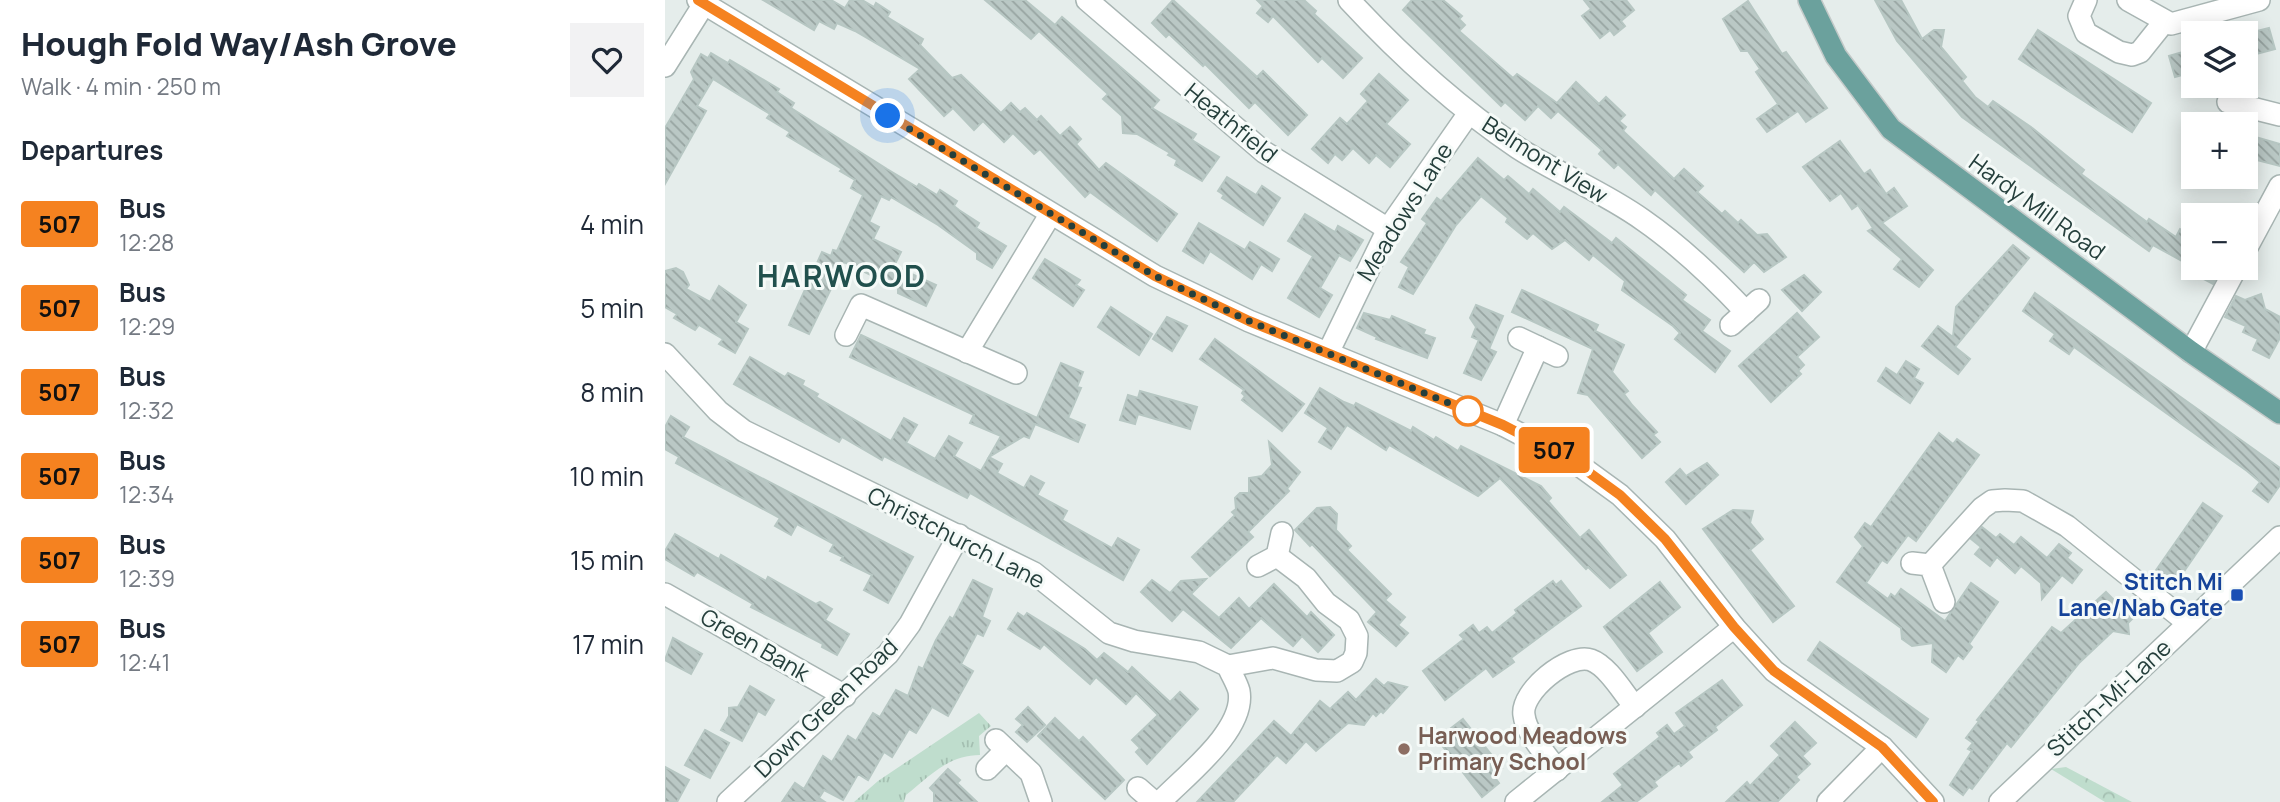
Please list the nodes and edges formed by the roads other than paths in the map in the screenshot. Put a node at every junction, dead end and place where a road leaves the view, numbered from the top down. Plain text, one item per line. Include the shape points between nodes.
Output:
1 (1087, 0) edge
2 (1349, 0) edge
3 (1809, 0) edge
4 (2086, 0) edge
5 (2128, 0) edge
6 (2259, 0) edge
7 (701, 2) edge
8 (2164, 22) junction
9 (665, 66) edge
10 (2228, 102) dead end
11 (1469, 113) junction
12 (2280, 115) edge
13 (2280, 186) edge
14 (1050, 215) junction
15 (2258, 227) edge
16 (1388, 229) junction
17 (2230, 280) edge
18 (1746, 313) dead end
19 (846, 335) dead end
20 (1538, 347) dead end
21 (967, 352) junction
22 (2191, 352) junction
23 (1328, 353) junction
24 (665, 354) edge
25 (1016, 373) dead end
26 (2280, 413) edge
27 (1503, 425) junction
28 (1282, 533) dead end
29 (959, 536) junction
30 (2280, 537) edge
31 (665, 593) edge
32 (1944, 602) dead end
33 (2188, 623) junction
34 (1734, 627) junction
35 (1228, 666) junction
36 (845, 696) junction
37 (1635, 707) junction
38 (1882, 747) junction
39 (987, 769) dead end
40 (1557, 770) junction
41 (1137, 788) dead end
42 (728, 802) edge
43 (1041, 802) edge
44 (1154, 802) edge
45 (1160, 802) edge
46 (1516, 802) edge
47 (1828, 802) edge
48 (1933, 802) edge
49 (2000, 802) edge

1 - 16 street, Heathfield via 1264,152
2 - 11 street, Belmont View
3 - 22 main road, Hardy Mill Road via 1836,56 1891,129
4 - 8 street via 2079,16 2086,33 2126,54 2140,52
5 - 8 street
6 - 8 street via 2176,23
7 - 9 street
7 - 14 street
10 - 12 street
11 - 16 street, Meadows Lane
11 - 18 street, Belmont View via 1519,148 1652,226 1693,256
13 - 15 street
14 - 21 street
14 - 23 street via 1155,276
16 - 23 street, Meadows Lane
17 - 22 street
19 - 21 street via 860,305
20 - 27 street
21 - 25 street
22 - 26 main road, Hardy Mill Road
23 - 27 street
24 - 29 street, Christchurch Lane via 718,411 744,431
27 - 34 street via 1576,463 1620,495 1665,539
28 - 35 street via 1267,561 1306,578 1326,603 1349,620 1357,636 1356,653 1352,662 1337,671 1273,658
29 - 35 street, Christchurch Lane via 1034,573 1109,633 1199,653
29 - 36 street, Down Green Road via 910,624 888,654
30 - 33 street, Stitch-Mi-Lane
31 - 36 street, Green Bank
32 - 33 street via 1921,564 1997,492 2067,526
33 - 49 street, Stitch-Mi-Lane
34 - 37 street
34 - 38 street via 1788,682
35 - 45 street via 1239,691 1231,728
36 - 42 street, Down Green Road
37 - 40 street
37 - 40 street via 1602,667 1584,659 1569,662 1530,691 1523,706 1526,724
38 - 47 street
38 - 48 street
39 - 43 street via 1001,745 1031,773
40 - 46 street
41 - 44 street

